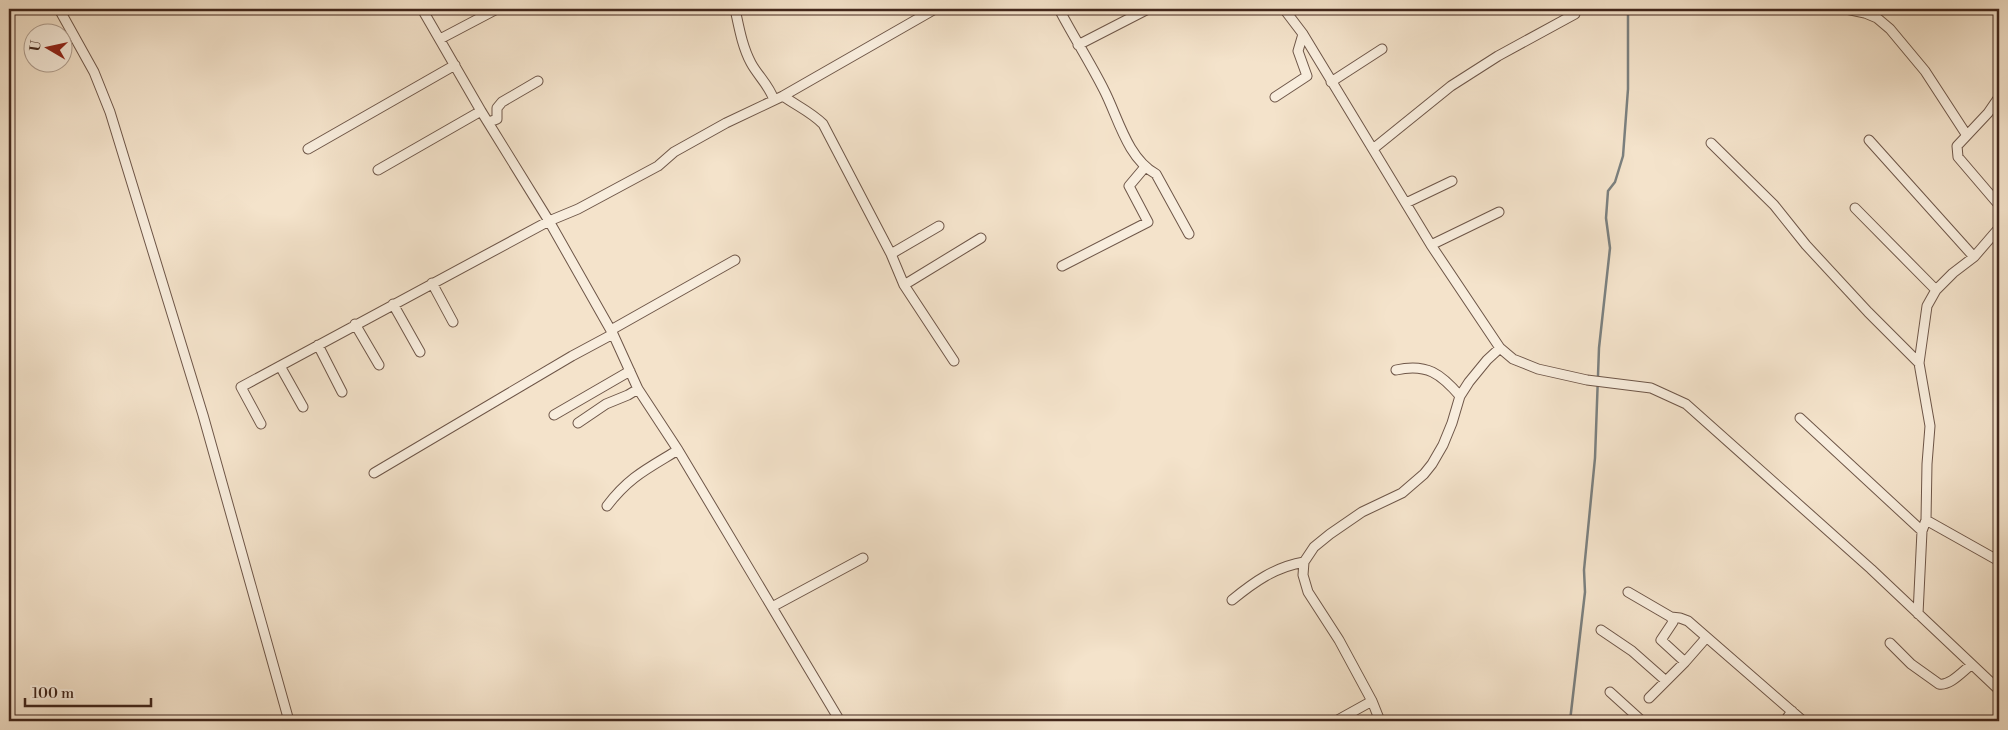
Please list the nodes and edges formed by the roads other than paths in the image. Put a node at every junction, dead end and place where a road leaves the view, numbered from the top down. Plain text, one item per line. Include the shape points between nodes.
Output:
1 (59, 9) edge
2 (422, 9) edge
3 (497, 9) edge
4 (735, 9) edge
5 (935, 9) edge
6 (1059, 9) edge
7 (1148, 9) edge
8 (1284, 9) edge
9 (1846, 9) edge
10 (1574, 14) dead end
11 (1303, 34) junction
12 (440, 39) junction
13 (1078, 45) junction
14 (1382, 49) dead end
15 (455, 65) junction
16 (538, 81) dead end
17 (1331, 82) junction
18 (1275, 97) dead end
19 (1999, 97) edge
20 (779, 98) junction
21 (481, 111) junction
22 (489, 122) junction
23 (1966, 134) junction
24 (1869, 140) dead end
25 (1711, 143) dead end
26 (1373, 148) junction
27 (308, 150) dead end
28 (1145, 167) junction
29 (378, 170) dead end
30 (1452, 181) dead end
31 (1406, 203) junction
32 (1999, 205) edge
33 (1855, 208) dead end
34 (1499, 212) dead end
35 (549, 221) junction
36 (939, 226) dead end
37 (1999, 228) edge
38 (1190, 234) dead end
39 (981, 238) dead end
40 (1431, 245) junction
41 (891, 254) junction
42 (1974, 257) junction
43 (735, 260) dead end
44 (1062, 266) dead end
45 (432, 283) junction
46 (904, 286) junction
47 (1936, 290) junction
48 (393, 304) junction
49 (454, 322) dead end
50 (355, 324) junction
51 (612, 332) junction
52 (318, 345) junction
53 (1500, 348) junction
54 (420, 352) dead end
55 (954, 361) dead end
56 (1919, 364) junction
57 (379, 365) dead end
58 (280, 366) junction
59 (1396, 370) dead end
60 (630, 371) junction
61 (638, 389) junction
62 (342, 392) dead end
63 (1460, 396) junction
64 (303, 407) dead end
65 (554, 414) dead end
66 (1800, 418) dead end
67 (578, 423) dead end
68 (261, 424) dead end
69 (678, 450) junction
70 (374, 473) dead end
71 (607, 506) dead end
72 (1926, 520) junction
73 (1922, 531) junction
74 (863, 558) dead end
75 (1999, 561) edge
76 (1304, 562) junction
77 (1628, 592) dead end
78 (1232, 600) dead end
79 (772, 607) junction
80 (1918, 614) junction
81 (1672, 617) junction
82 (1601, 630) dead end
83 (1706, 638) junction
84 (1890, 643) dead end
85 (1685, 662) junction
86 (1971, 665) junction
87 (1666, 681) junction
88 (1999, 690) edge
89 (1610, 692) dead end
90 (1649, 698) dead end
91 (1372, 701) junction
92 (1792, 711) junction
93 (289, 721) edge
94 (840, 721) edge
95 (1336, 721) edge
96 (1380, 721) edge
97 (1642, 721) edge
98 (1785, 721) edge
99 (1803, 721) edge

1 - 93 street via 94,72 110,112 203,415
2 - 12 street
3 - 12 street
4 - 20 street via 751,63
5 - 20 street
6 - 13 street
7 - 13 street
8 - 11 street
9 - 23 street via 1877,18 1890,29 1925,71
10 - 26 street via 1450,86
11 - 17 street
11 - 18 street via 1298,51 1307,76
12 - 15 street
13 - 28 street via 1105,91 1125,137
14 - 17 street
15 - 21 street
15 - 27 street
16 - 22 street via 502,102 497,108 497,119
17 - 26 street
19 - 23 street
20 - 35 street via 692,142 658,166 578,209
20 - 41 street via 811,112 823,124
21 - 22 street
21 - 29 street
22 - 35 street
23 - 32 street via 1957,146 1958,157
24 - 42 street
25 - 56 street via 1774,205 1812,251
26 - 31 street
28 - 38 street via 1156,174
28 - 44 street via 1129,186 1148,222
30 - 31 street
31 - 40 street
33 - 47 street
34 - 40 street
35 - 45 street
35 - 51 street
36 - 41 street
37 - 42 street
39 - 46 street
40 - 53 street
41 - 46 street
42 - 47 street
43 - 51 street
45 - 48 street
45 - 49 street
46 - 55 street
47 - 56 street via 1924,317
48 - 50 street
48 - 54 street
50 - 52 street
50 - 57 street
51 - 60 street
51 - 70 street
52 - 58 street
52 - 62 street
53 - 63 street via 1474,374
53 - 80 street via 1513,359 1538,369 1587,380 1651,388 1686,404
56 - 72 street via 1930,421
58 - 64 street
58 - 68 street via 241,387
59 - 63 street via 1408,367 1427,369 1449,383
60 - 61 street
60 - 65 street
61 - 67 street via 606,404
61 - 69 street
63 - 76 street via 1443,445 1424,474 1402,493 1362,512 1330,534 1314,547
66 - 73 street
69 - 71 street via 620,488
69 - 79 street
72 - 73 street
72 - 75 street
73 - 80 street
74 - 79 street
76 - 78 street via 1264,576
76 - 91 street via 1303,575 1308,592 1340,640
77 - 81 street
79 - 94 street
80 - 86 street
81 - 83 street via 1688,621
81 - 85 street via 1673,622 1661,640
82 - 87 street via 1632,651
83 - 85 street
83 - 92 street
84 - 86 street via 1911,664 1939,684 1948,682
85 - 87 street
86 - 88 street
87 - 90 street
89 - 97 street
91 - 95 street
91 - 96 street
92 - 98 street
92 - 99 street

